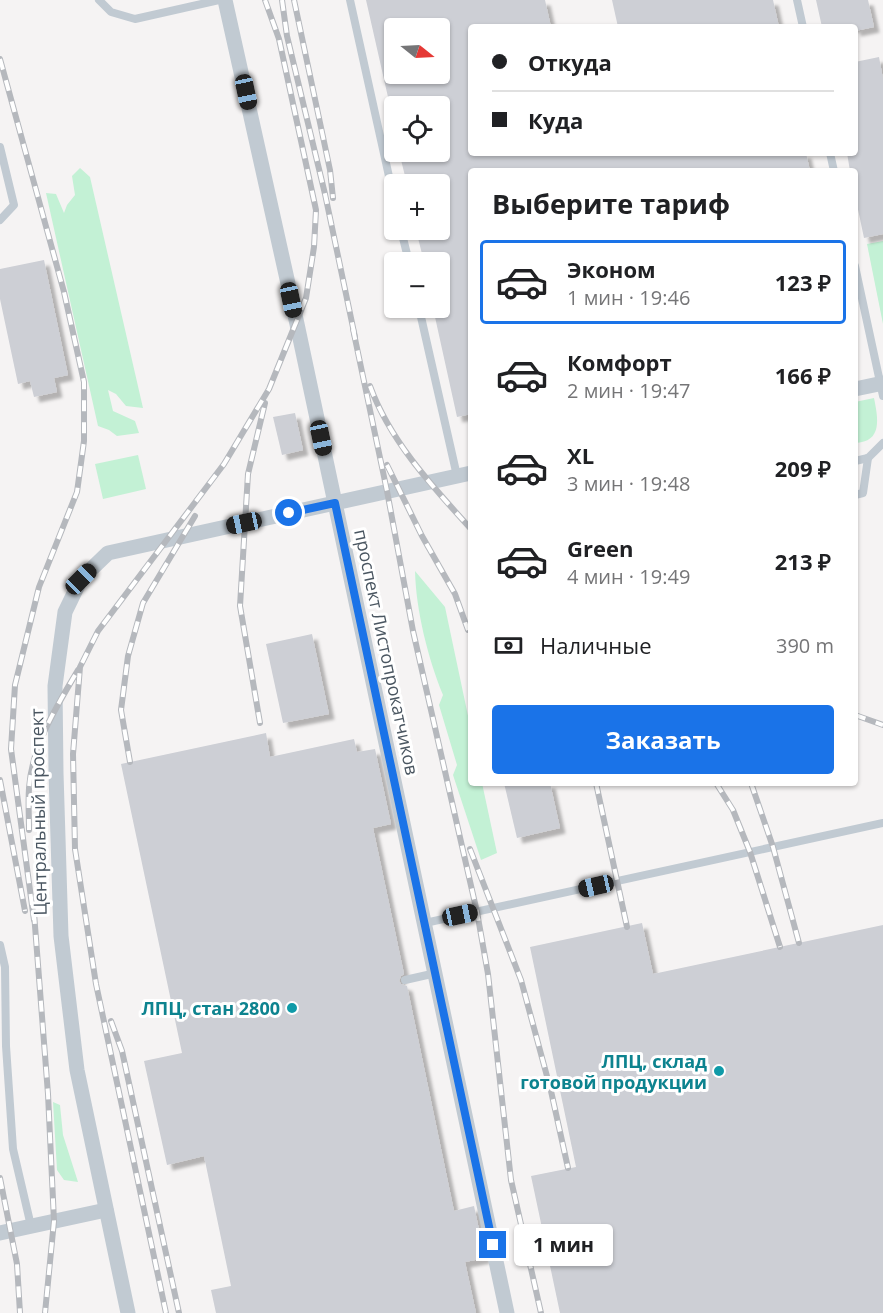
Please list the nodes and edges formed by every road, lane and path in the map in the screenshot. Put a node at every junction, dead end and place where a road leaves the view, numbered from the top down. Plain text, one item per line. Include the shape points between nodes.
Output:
1 (99, 0) edge
2 (219, 0) edge
3 (225, 0) edge
4 (350, 0) edge
5 (797, 0) edge
6 (802, 24) edge
7 (0, 147) edge
8 (388, 174) edge
9 (0, 220) edge
10 (858, 279) edge
11 (421, 318) edge
12 (882, 387) edge
13 (858, 389) edge
14 (883, 443) edge
15 (868, 458) junction
16 (858, 460) edge
17 (464, 475) edge
18 (858, 494) edge
19 (335, 503) junction
20 (883, 823) edge
21 (425, 923) junction
22 (0, 945) edge
23 (436, 973) junction
24 (405, 980) dead end
25 (106, 1210) junction
26 (31, 1226) junction
27 (0, 1233) edge
28 (128, 1313) edge
29 (507, 1313) edge

1 - 2 lane via 111,12 135,19
3 - 19 street, проспект Листопрокатчиков
4 - 8 lane
5 - 6 lane
7 - 9 lane via 14,205
10 - 12 lane
11 - 17 lane
12 - 13 street
14 - 15 lane
15 - 16 lane
15 - 18 lane via 863,493
17 - 19 street, Центральный проспект
19 - 21 street, проспект Листопрокатчиков
19 - 25 street, Центральный проспект via 108,552 81,579 65,612 55,686 61,936 77,1070
20 - 21 lane
21 - 23 street, проспект Листопрокатчиков
22 - 26 lane via 13,1149
23 - 24 lane
23 - 29 street, проспект Листопрокатчиков
25 - 26 street
25 - 28 street, Центральный проспект
26 - 27 street

